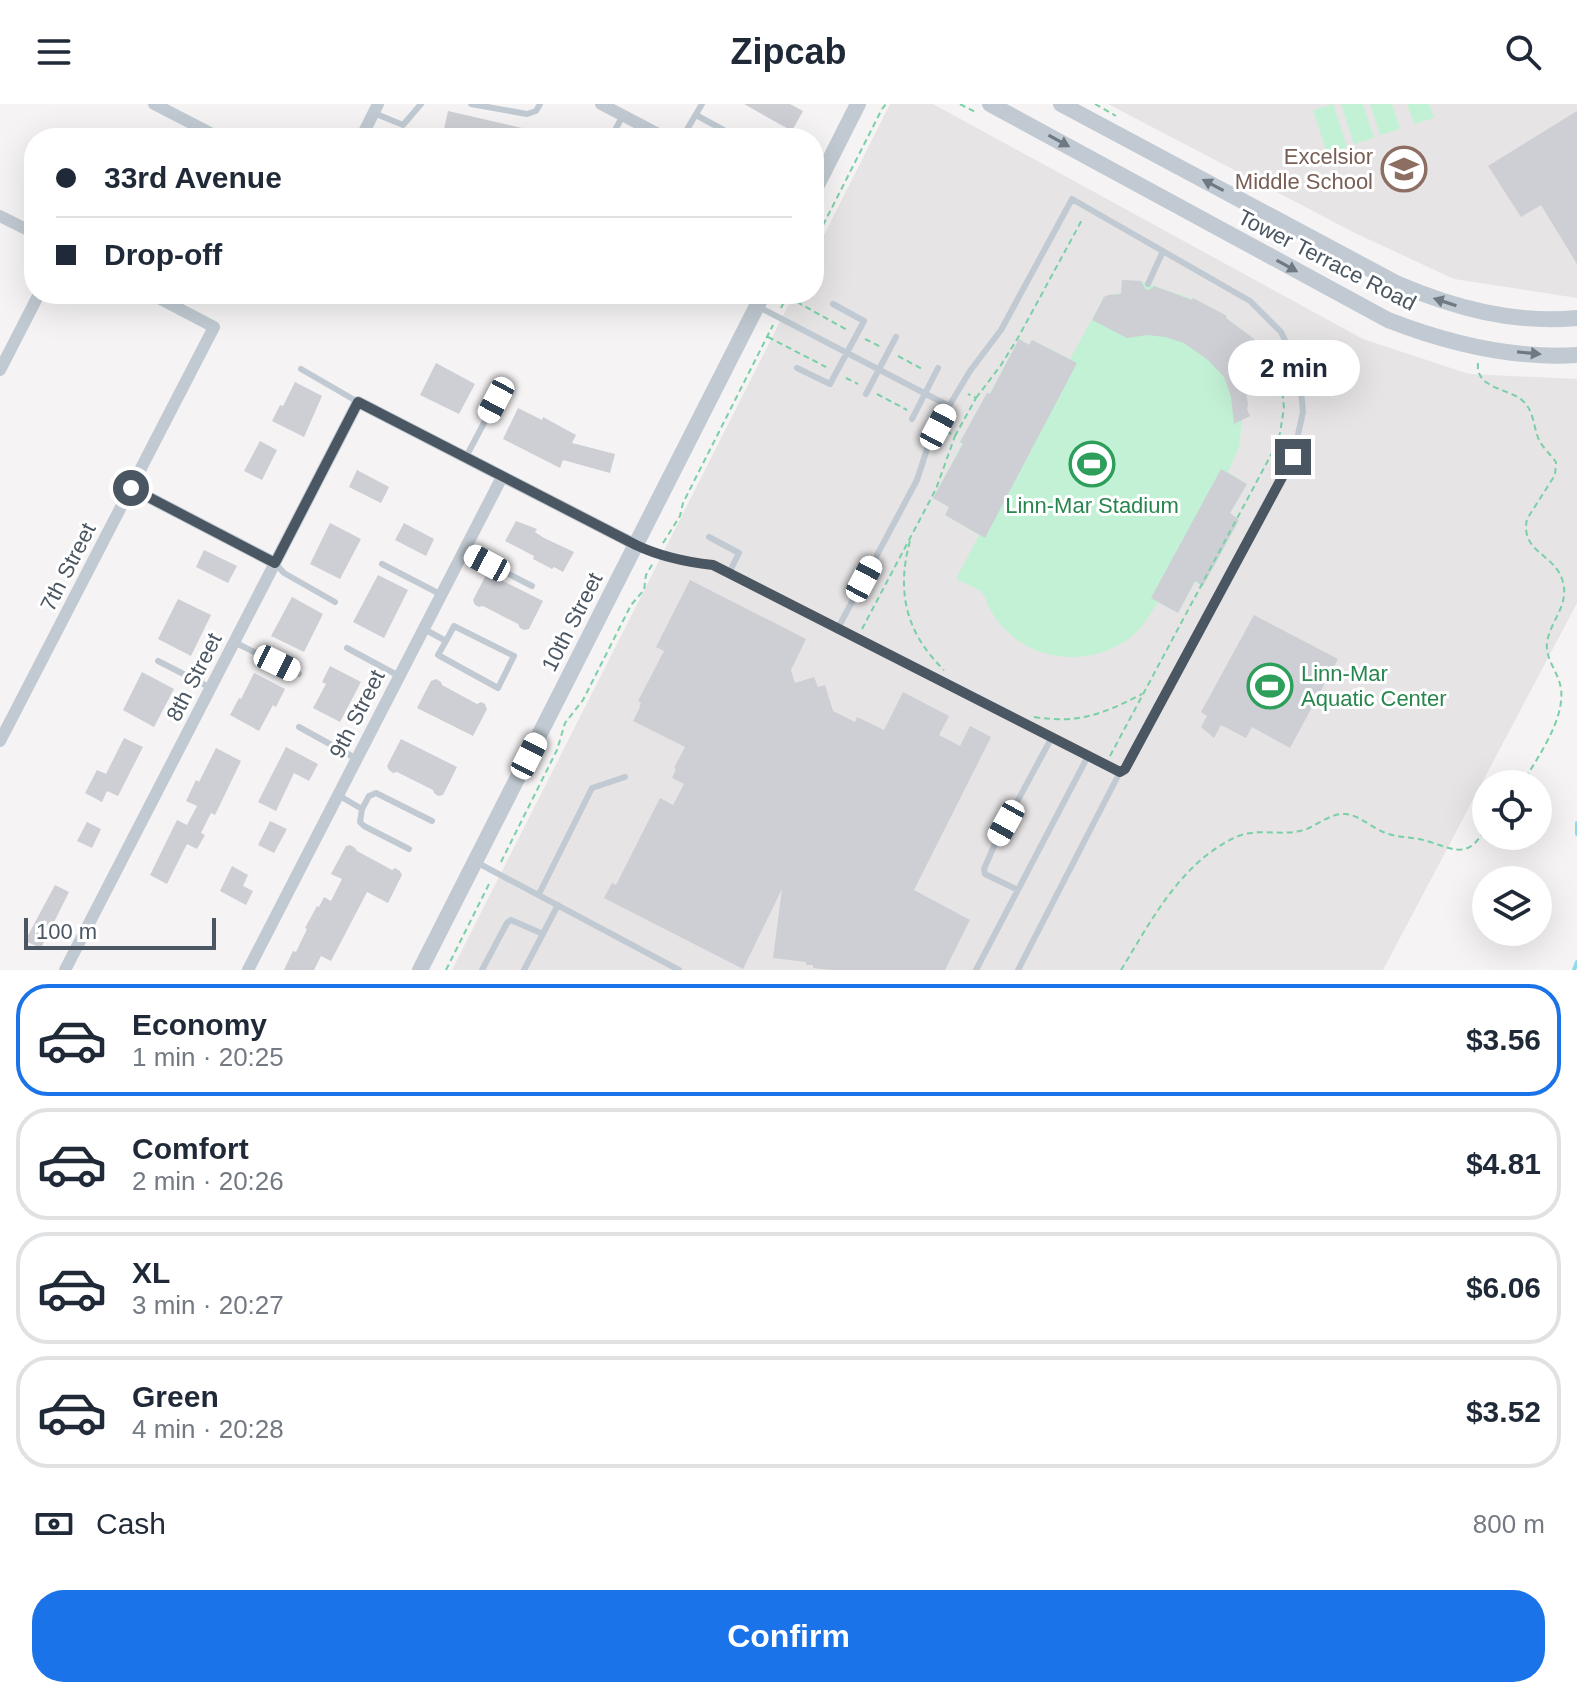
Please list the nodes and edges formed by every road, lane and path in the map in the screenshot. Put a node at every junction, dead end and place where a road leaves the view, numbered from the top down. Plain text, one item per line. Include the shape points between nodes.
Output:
1 (154, 104) edge
2 (421, 104) edge
3 (471, 104) edge
4 (540, 104) edge
5 (601, 104) edge
6 (702, 104) edge
7 (858, 104) edge
8 (886, 104) edge
9 (990, 104) edge
10 (1061, 104) edge
11 (1095, 104) edge
12 (376, 108) edge
13 (623, 115) junction
14 (696, 115) junction
15 (1123, 119) dead end
16 (201, 128) edge
17 (366, 128) edge
18 (616, 128) edge
19 (647, 128) edge
20 (688, 128) edge
21 (720, 128) edge
22 (824, 171) edge
23 (1084, 215) dead end
24 (0, 216) edge
25 (824, 223) edge
26 (24, 228) edge
27 (1163, 251) junction
28 (1148, 284) dead end
29 (34, 304) edge
30 (170, 304) edge
31 (758, 304) edge
32 (764, 304) edge
33 (783, 304) edge
34 (803, 304) edge
35 (833, 304) dead end
36 (777, 316) junction
37 (1577, 318) edge
38 (849, 331) dead end
39 (767, 337) junction
40 (896, 337) dead end
41 (864, 338) dead end
42 (882, 347) dead end
43 (1278, 348) dead end
44 (847, 353) junction
45 (897, 355) dead end
46 (1577, 355) edge
47 (1479, 361) dead end
48 (797, 368) dead end
49 (938, 368) dead end
50 (301, 369) dead end
51 (830, 369) dead end
52 (879, 369) junction
53 (0, 370) edge
54 (928, 372) dead end
55 (845, 377) dead end
56 (861, 385) dead end
57 (876, 393) dead end
58 (925, 393) junction
59 (966, 393) dead end
60 (866, 394) dead end
61 (976, 398) junction
62 (496, 400) dead end
63 (358, 402) junction
64 (949, 406) junction
65 (908, 411) dead end
66 (912, 419) dead end
67 (945, 431) dead end
68 (955, 436) junction
69 (466, 458) junction
70 (502, 477) junction
71 (131, 488) junction
72 (709, 537) dead end
73 (911, 537) junction
74 (636, 545) junction
75 (464, 551) junction
76 (657, 555) junction
77 (275, 563) junction
78 (382, 564) dead end
79 (729, 573) junction
80 (532, 586) dead end
81 (442, 595) junction
82 (335, 602) dead end
83 (838, 628) junction
84 (424, 629) junction
85 (861, 631) dead end
86 (446, 641) junction
87 (234, 642) junction
88 (347, 648) dead end
89 (158, 661) dead end
90 (938, 670) dead end
91 (299, 674) dead end
92 (399, 676) junction
93 (211, 688) junction
94 (1143, 694) junction
95 (1041, 723) dead end
96 (299, 727) dead end
97 (1052, 737) junction
98 (0, 741) edge
99 (1088, 756) junction
100 (1109, 758) dead end
101 (357, 759) junction
102 (1530, 770) edge
103 (1120, 772) junction
104 (625, 777) dead end
105 (338, 795) junction
106 (362, 809) junction
107 (432, 821) dead end
108 (1472, 845) edge
109 (409, 849) dead end
110 (475, 862) junction
111 (495, 872) junction
112 (1018, 890) junction
113 (539, 894) junction
114 (558, 905) junction
115 (543, 934) junction
116 (65, 970) edge
117 (248, 970) edge
118 (420, 970) edge
119 (446, 970) edge
120 (482, 970) edge
121 (524, 970) edge
122 (679, 970) edge
123 (976, 970) edge
124 (1018, 970) edge
125 (1121, 970) edge

1 - 16 street
2 - 12 lane via 403,125
3 - 4 lane via 527,114
5 - 13 street
6 - 14 lane
7 - 22 street
8 - 25 path
9 -> 46 street, Tower Terrace Road via 1388,320 1498,351
37 -> 10 street, Tower Terrace Road via 1485,313 1423,295
11 - 15 path
12 - 17 street
13 - 18 lane
13 - 19 street
14 - 20 lane
14 - 21 lane
23 - 61 path via 1019,336
24 - 26 street
27 - 28 lane
27 - 64 lane via 1072,199 1001,330
27 - 103 lane via 1250,301 1281,332 1299,369 1303,412 1293,457
29 - 53 street
30 - 71 street, 7th Street via 214,327
31 - 74 street, 10th Street
32 - 36 lane
33 - 36 path
34 - 38 path
35 - 44 lane via 864,321
36 - 39 path
36 - 44 lane
39 - 51 path
39 - 76 path
40 - 52 lane
41 - 42 path
43 - 94 path via 1284,408 1280,433
44 - 48 lane via 830,384
44 - 52 lane
45 - 54 path
47 - 102 path via 1477,369 1486,383 1527,406 1540,441 1556,462 1555,475 1525,527 1529,541 1562,578 1564,601 1547,645 1561,689 1557,721
49 - 58 lane
50 - 63 lane
52 - 58 lane
52 - 60 lane
55 - 56 path
57 - 65 path
58 - 64 lane
58 - 66 lane
59 - 61 path
61 - 68 path
62 - 69 lane
63 - 69 street
63 - 77 street, 8th Street
64 - 83 lane via 917,480
67 - 68 path
68 - 73 path
69 - 70 street
70 - 74 street
70 - 75 street, 9th Street
71 - 77 street
71 - 98 street, 7th Street
72 - 79 lane via 739,553
73 - 85 path
73 - 90 path via 905,559 906,609 922,646 950,677
74 - 76 lane
74 - 110 street, 10th Street
75 - 80 lane
75 - 81 street, 9th Street
76 - 79 lane
76 - 111 path via 644,590 565,723 557,750
77 - 82 lane
77 - 87 street, 8th Street
78 - 81 lane
79 - 83 lane
81 - 84 street, 9th Street
83 - 97 lane
84 - 86 lane
84 - 92 street, 9th Street
86 - 86 lane via 454,626 514,656 498,688 438,655
87 - 91 lane
87 - 93 street, 8th Street
88 - 92 lane
89 - 93 lane
92 - 101 street, 9th Street
93 - 116 street, 8th Street
94 - 95 path via 1088,717 1027,716
94 - 100 path
96 - 101 lane
97 - 99 lane
97 - 112 lane via 984,869
99 - 103 lane
99 - 112 lane
101 - 105 street, 9th Street
103 - 124 lane
104 - 113 lane via 592,788
105 - 106 lane
105 - 117 street, 9th Street
106 - 107 lane via 376,793
106 - 109 lane via 364,826
108 - 125 path via 1441,847 1384,832 1344,814 1308,830 1247,833 1185,874
110 - 111 lane
110 - 118 street, 10th Street
111 - 113 lane
111 - 119 path
112 - 123 lane
113 - 114 lane
114 - 115 lane
114 - 122 lane
115 - 120 lane via 511,920
115 - 121 lane

